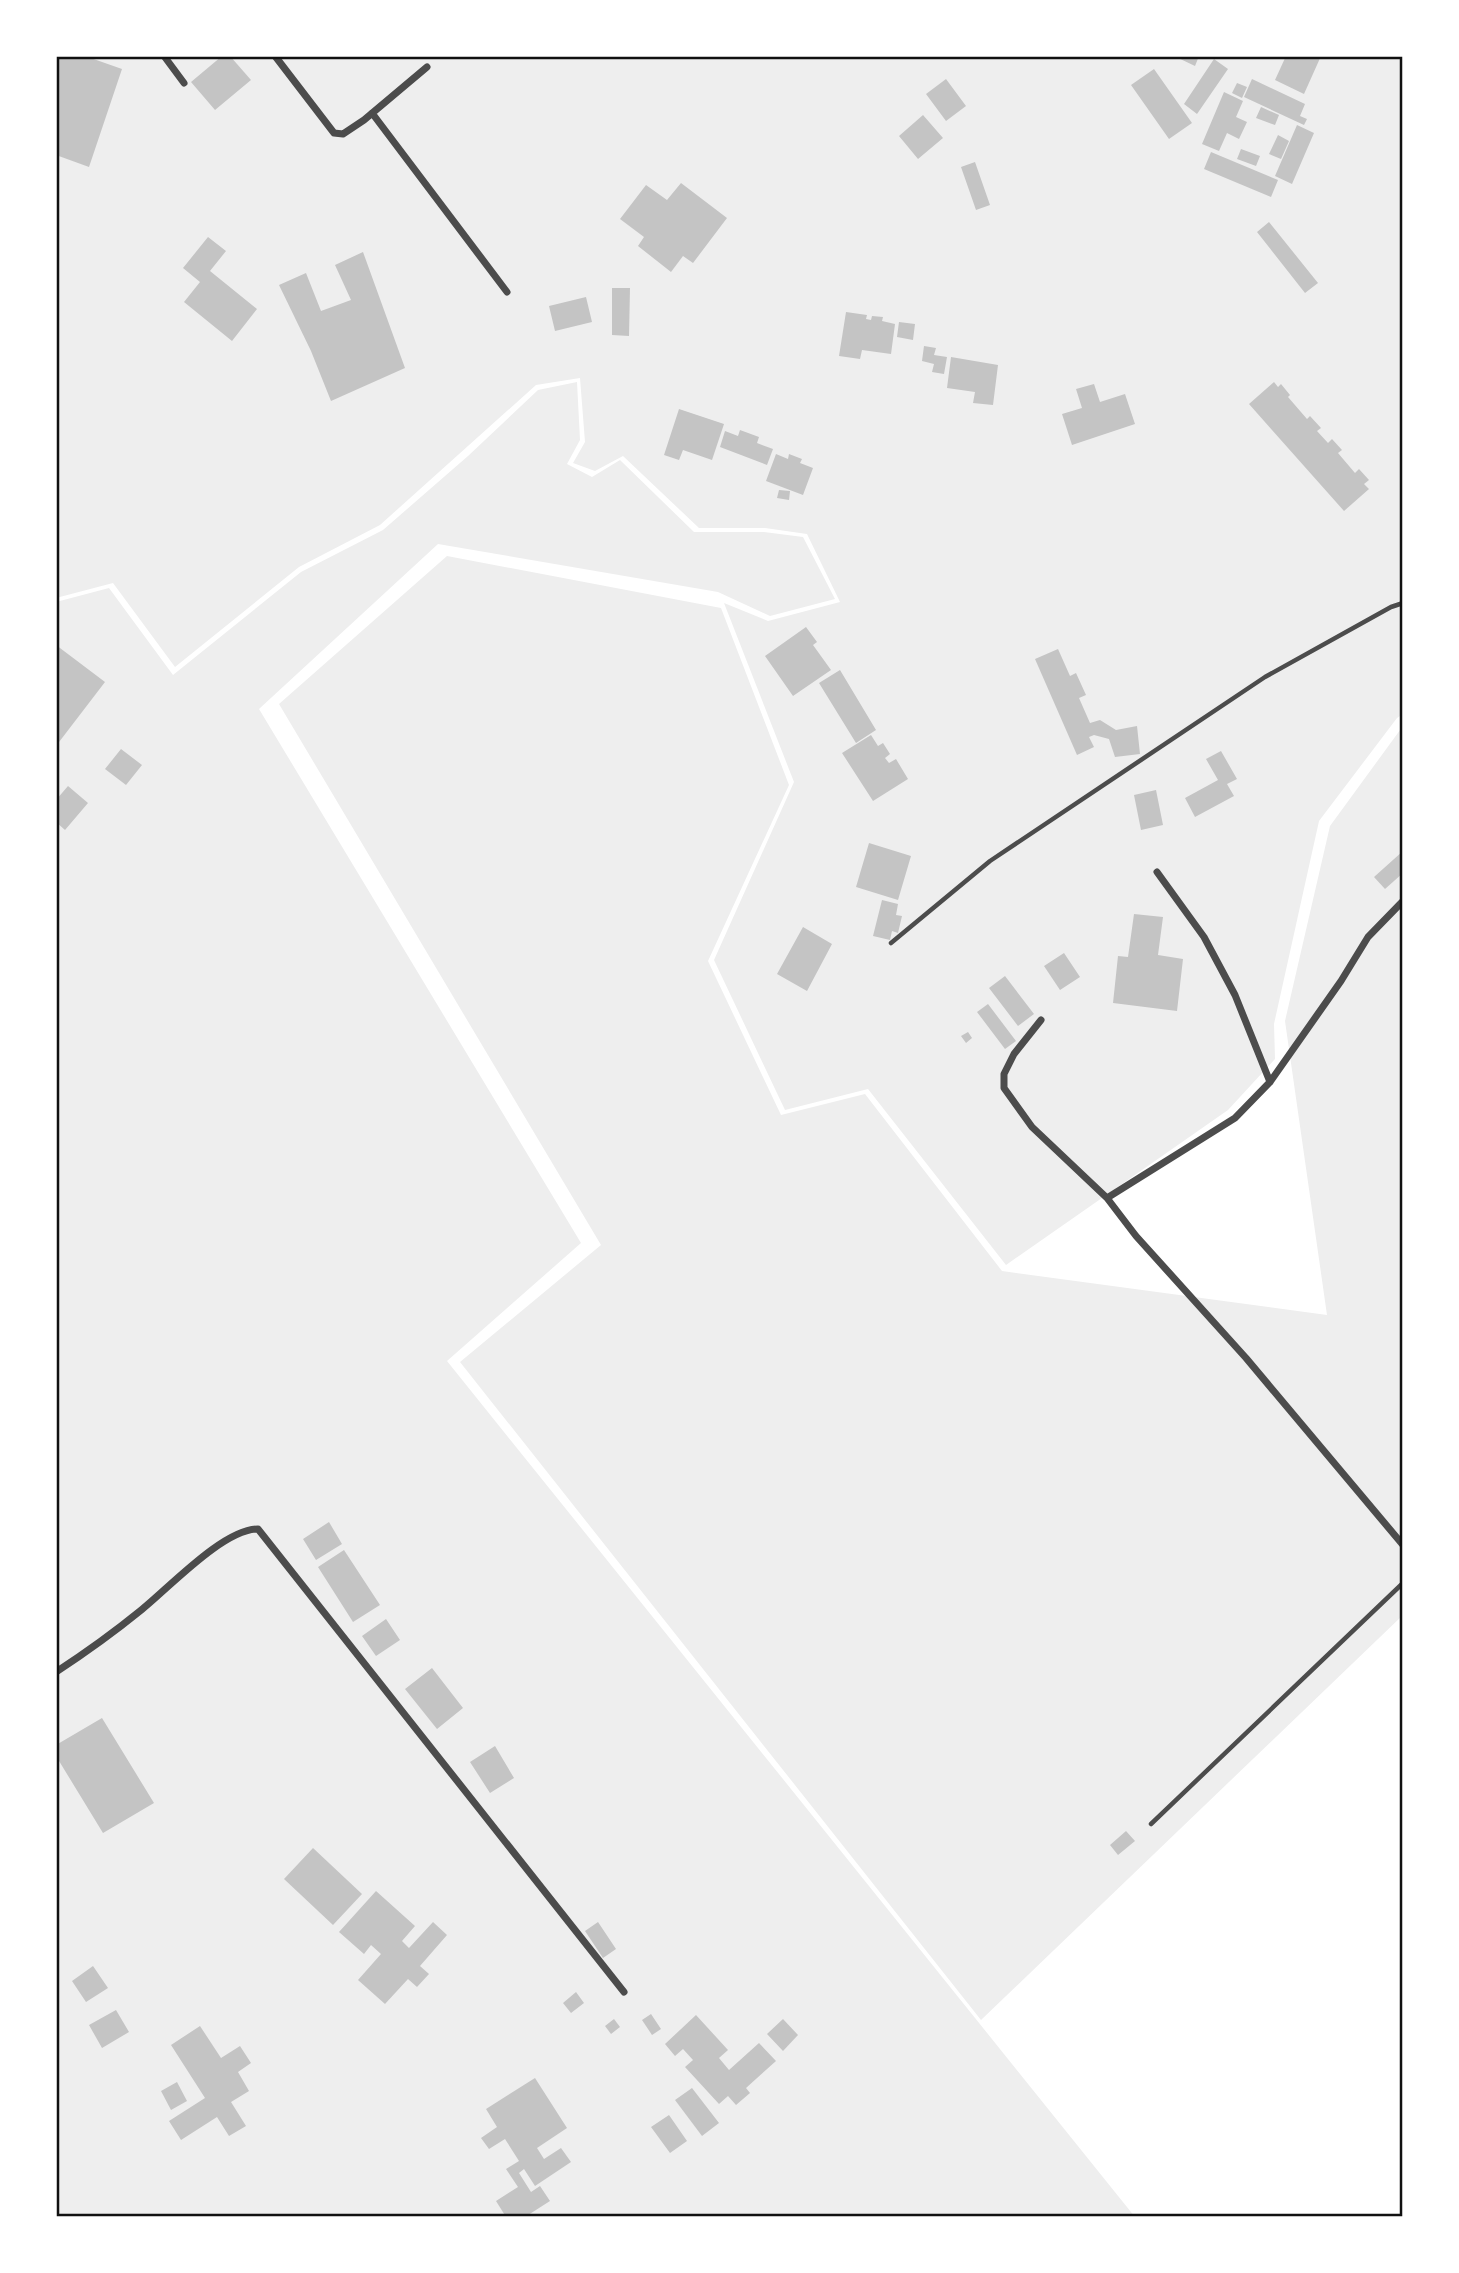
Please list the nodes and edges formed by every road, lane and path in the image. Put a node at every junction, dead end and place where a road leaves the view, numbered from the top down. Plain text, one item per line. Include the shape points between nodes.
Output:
1 (164, 56) edge
2 (275, 56) edge
3 (427, 67) dead end
4 (184, 83) dead end
5 (372, 113) junction
6 (507, 292) dead end
7 (1403, 603) edge
8 (1157, 872) dead end
9 (1403, 901) edge
10 (891, 943) dead end
11 (1041, 1020) dead end
12 (1270, 1082) junction
13 (1107, 1198) junction
14 (1403, 1545) edge
15 (1403, 1583) edge
16 (56, 1672) edge
17 (1151, 1824) dead end
18 (624, 1992) dead end

1 - 4 street
2 - 5 street via 334,133 342,134
3 - 5 street
5 - 6 street
7 - 10 lane via 1265,677 989,861
8 - 12 street via 1204,937 1235,995
9 - 12 street via 1368,937
11 - 13 street via 1014,1054 1004,1074 1004,1088 1032,1127
12 - 13 street via 1235,1118
13 - 14 street
15 - 17 lane
16 - 18 street via 228,1539 245,1529 258,1529

